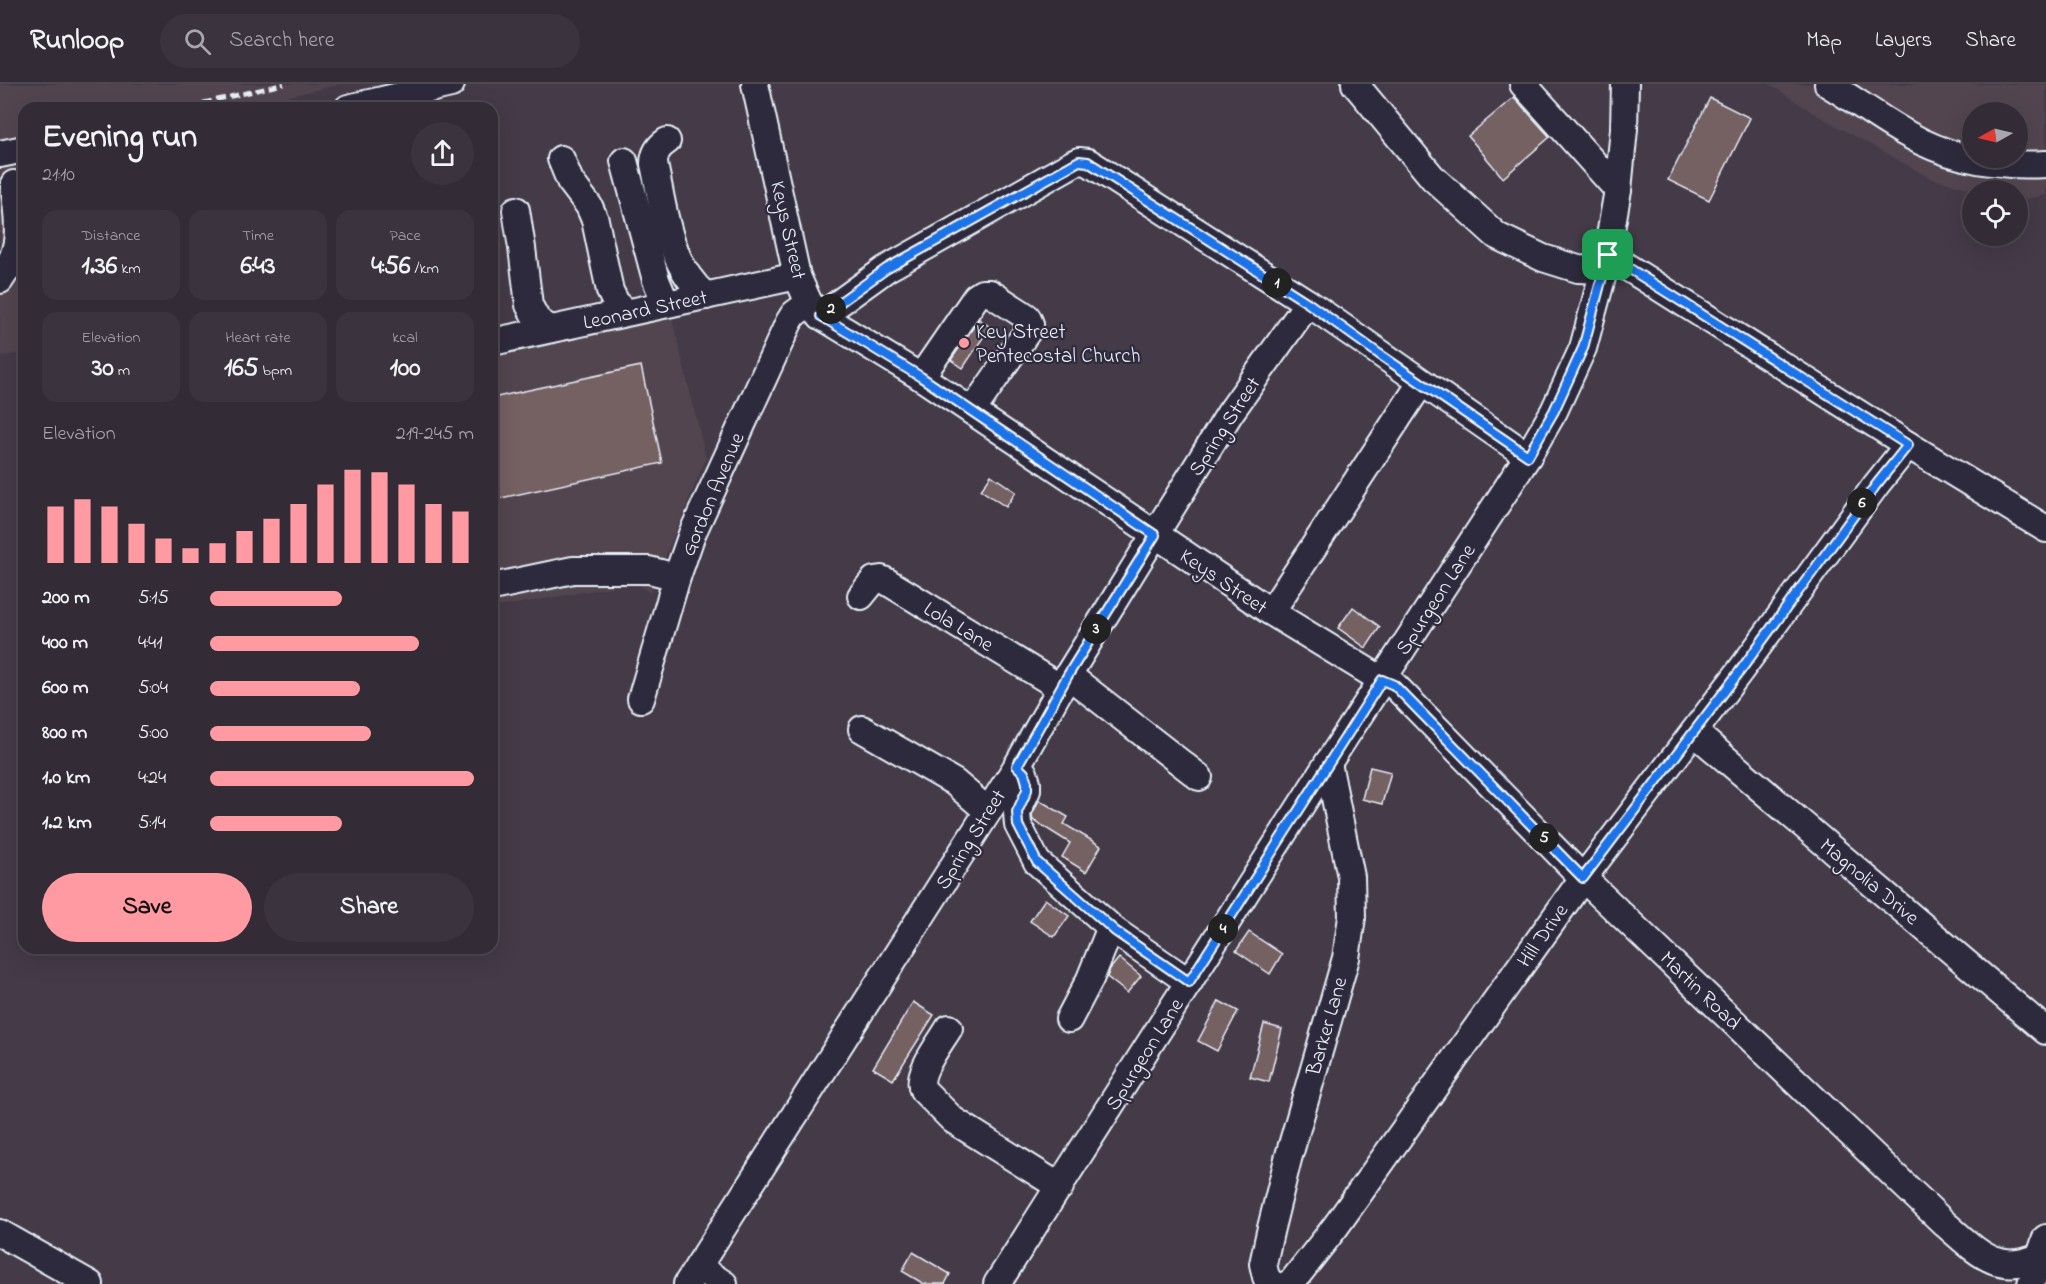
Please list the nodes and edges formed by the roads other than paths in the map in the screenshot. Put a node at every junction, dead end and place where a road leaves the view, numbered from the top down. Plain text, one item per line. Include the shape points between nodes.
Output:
1 (451, 84) edge
2 (755, 84) edge
3 (1355, 84) edge
4 (1523, 84) edge
5 (1625, 84) edge
6 (1828, 84) edge
7 (374, 102) edge
8 (667, 141) dead end
9 (18, 150) edge
10 (0, 154) edge
11 (561, 159) dead end
12 (624, 161) dead end
13 (2046, 164) edge
14 (13, 184) edge
15 (1618, 190) junction
16 (516, 210) dead end
17 (18, 226) edge
18 (18, 240) edge
19 (1606, 263) junction
20 (797, 276) junction
21 (0, 280) edge
22 (706, 296) junction
23 (1308, 303) junction
24 (666, 304) junction
25 (815, 310) junction
26 (626, 312) junction
27 (550, 329) junction
28 (498, 341) edge
29 (921, 377) junction
30 (1421, 383) junction
31 (972, 411) junction
32 (1908, 445) junction
33 (1528, 456) junction
34 (2046, 529) edge
35 (1155, 535) junction
36 (677, 577) junction
37 (498, 586) edge
38 (861, 596) dead end
39 (1270, 612) junction
40 (1382, 680) junction
41 (1064, 681) junction
42 (641, 699) dead end
43 (862, 729) dead end
44 (1694, 732) junction
45 (1328, 763) junction
46 (1017, 766) junction
47 (1200, 777) dead end
48 (988, 811) junction
49 (1583, 878) junction
50 (1115, 931) junction
51 (1189, 982) junction
52 (1069, 1019) dead end
53 (949, 1028) dead end
54 (2046, 1031) edge
55 (1060, 1187) junction
56 (0, 1233) edge
57 (2042, 1247) edge
58 (693, 1275) edge
59 (90, 1284) edge
60 (724, 1284) edge
61 (998, 1284) edge
62 (1272, 1284) edge
63 (1288, 1284) edge
64 (2031, 1284) edge

1 - 7 street
2 - 20 street, Keys Street
3 - 19 street via 1433,178 1497,236 1542,258 1578,269
4 - 15 street
5 - 15 street, Spurgeon Lane
6 - 13 street via 1935,148 1996,164
8 - 22 street via 659,147 654,165 669,229 684,273
9 - 10 street
11 - 26 street via 570,181 595,219 610,291
12 - 24 street
14 - 17 street
15 - 19 street, Spurgeon Lane
16 - 27 street via 529,305 537,320
18 - 21 street via 10,267
19 - 32 street
19 - 33 street, Spurgeon Lane via 1583,348
20 - 22 street, Leonard Street
20 - 25 street, Keys Street
22 - 24 street, Leonard Street
23 - 25 street, Gordon Avenue via 1088,162 1079,161
23 - 30 street
23 - 35 street, Spring Street via 1230,413
24 - 26 street, Leonard Street
25 - 29 street, Keys Street
25 - 36 street, Gordon Avenue via 794,314 785,330 692,534
26 - 27 street, Leonard Street
27 - 28 street, Leonard Street
29 - 31 street, Keys Street
29 - 31 street via 982,293 990,293 1028,316 1029,329
30 - 33 street
30 - 39 street
31 - 35 street, Keys Street
32 - 34 street
32 - 44 street, Hill Drive
33 - 40 street, Spurgeon Lane
35 - 39 street, Keys Street
35 - 41 street, Spring Street
36 - 37 street via 649,570 573,570
36 - 42 street, Gordon Avenue
38 - 41 street, Lola Lane via 873,580 886,581
39 - 40 street, Keys Street
40 - 45 street, Spurgeon Lane
40 - 49 street, Martin Road via 1394,685
41 - 46 street, Spring Street
41 - 47 street
43 - 48 street via 931,767
44 - 49 street, Hill Drive
44 - 54 street, Magnolia Drive
45 - 51 street, Spurgeon Lane
45 - 62 street, Barker Lane via 1351,877 1352,917 1346,958 1288,1159 1263,1264
46 - 48 street, Spring Street
46 - 50 street via 1027,783 1017,812 1018,825 1037,862
48 - 58 street, Spring Street
49 - 57 street, Martin Road via 1945,1224 1986,1258 2011,1265 2025,1263
49 - 63 street, Hill Drive via 1336,1226
50 - 51 street
50 - 52 street via 1107,938
51 - 55 street, Spurgeon Lane
53 - 55 street via 921,1074 923,1090 954,1120
55 - 61 street, Spurgeon Lane
56 - 59 street
57 - 64 street
58 - 60 street

